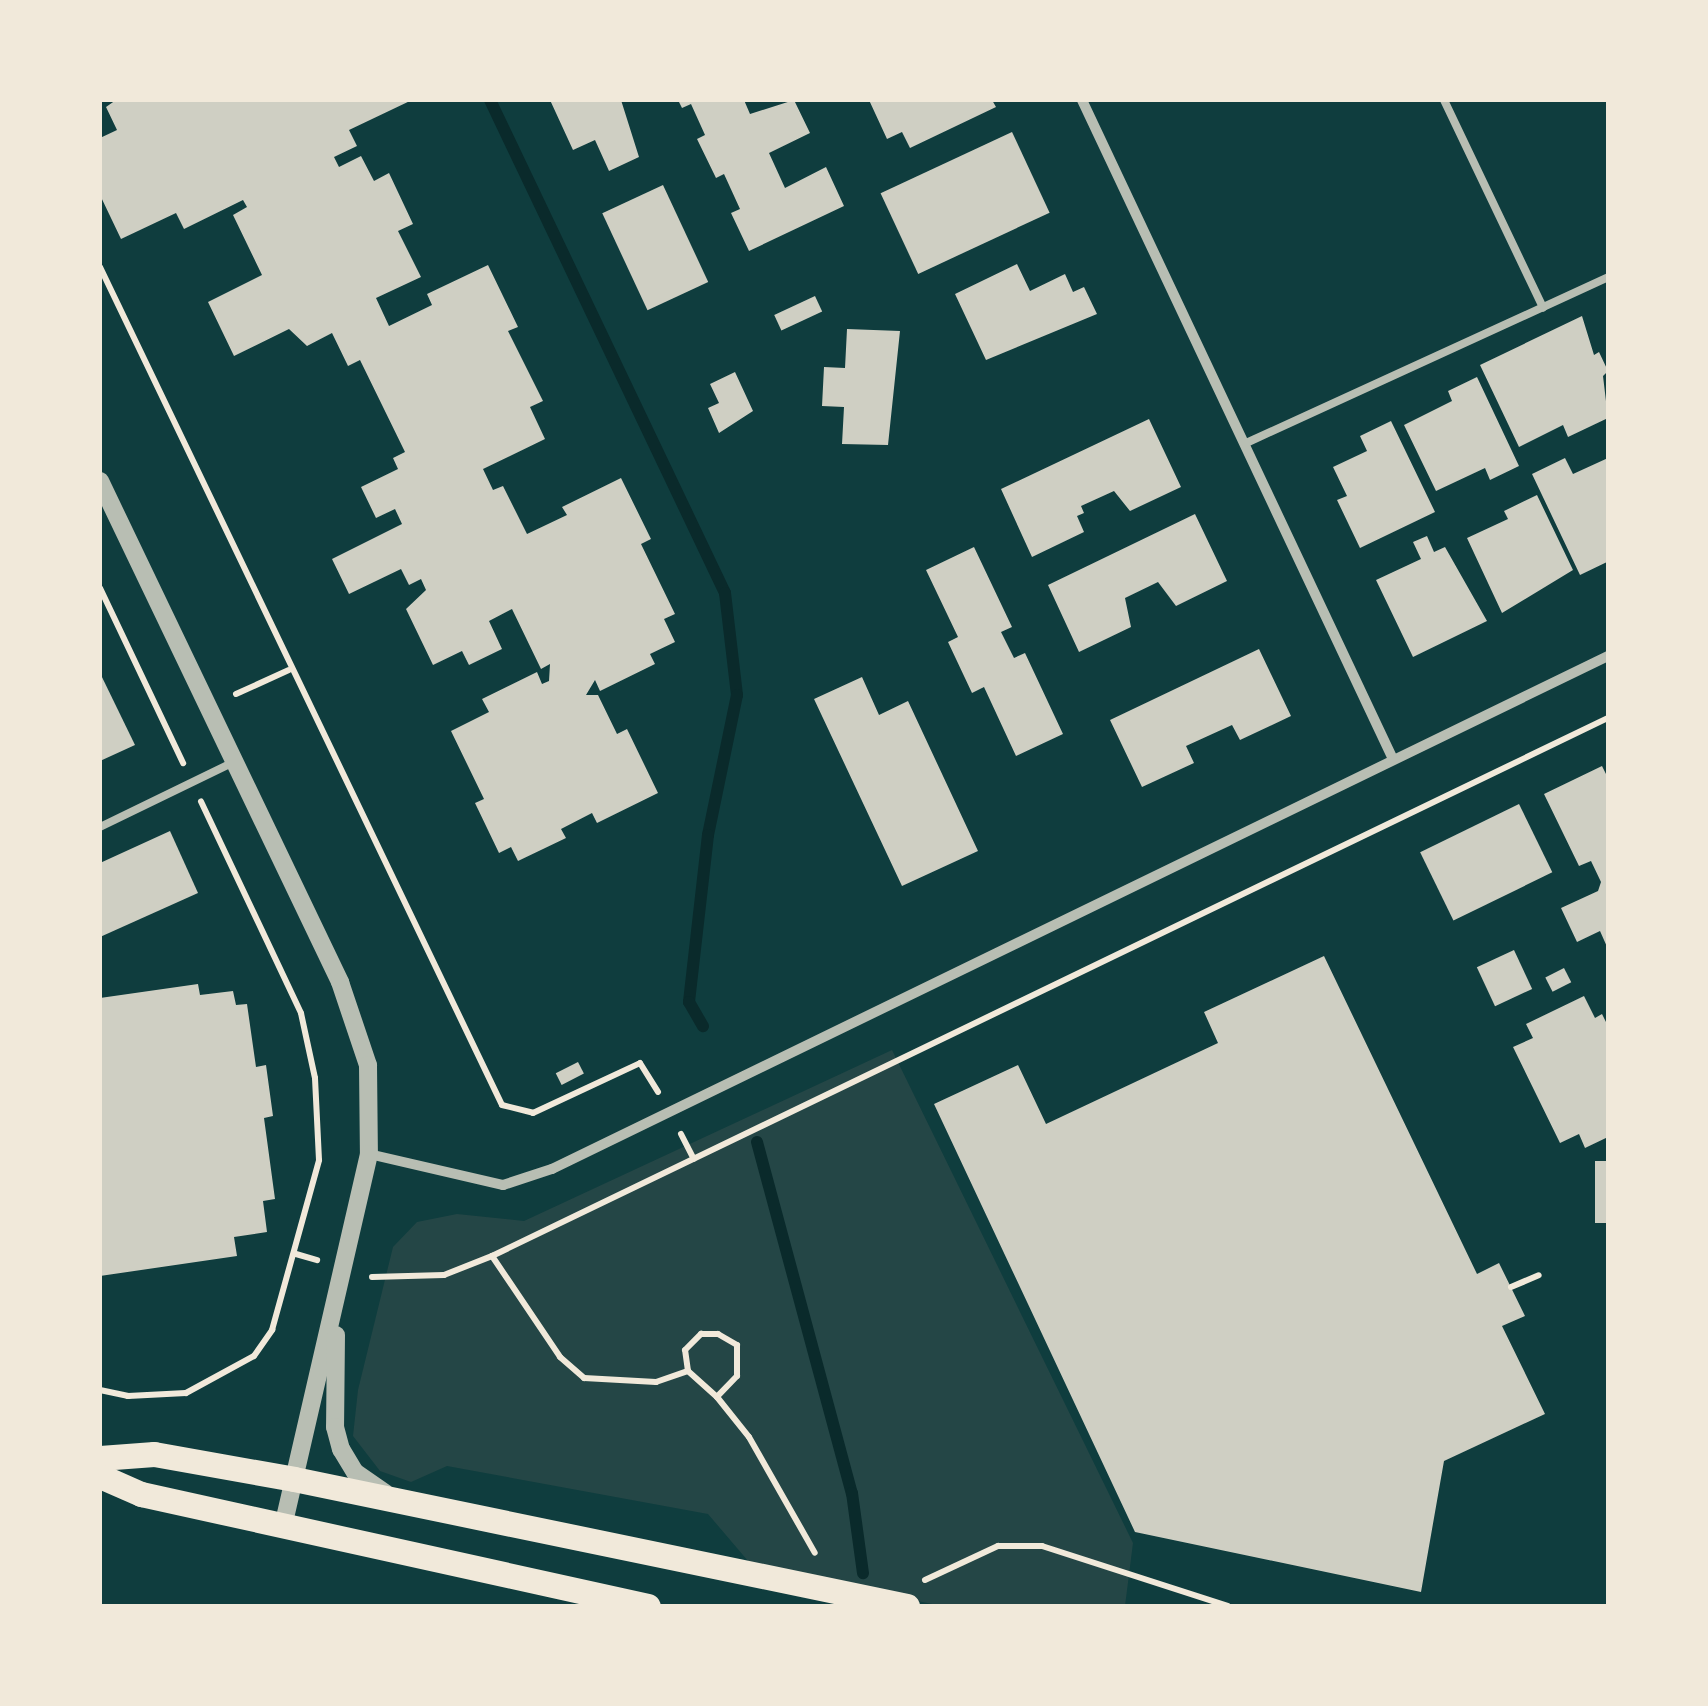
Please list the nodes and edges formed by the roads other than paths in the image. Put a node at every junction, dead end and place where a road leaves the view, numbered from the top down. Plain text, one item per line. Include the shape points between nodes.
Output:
1 (1082, 100) edge
2 (1444, 100) edge
3 (1608, 277) edge
4 (1543, 308) junction
5 (1244, 444) junction
6 (100, 482) edge
7 (1608, 656) edge
8 (1392, 757) junction
9 (234, 762) junction
10 (100, 827) edge
11 (370, 1154) junction
12 (337, 1294) junction
13 (100, 1458) edge
14 (100, 1476) edge
15 (294, 1479) junction
16 (413, 1507) junction
17 (284, 1522) junction
18 (909, 1595) edge
19 (648, 1606) edge

1 - 5 street
2 - 4 lane
3 - 4 lane
4 - 5 lane
5 - 8 street
6 - 9 street
7 - 8 street
8 - 11 street via 552,1169 504,1185
9 - 10 lane
9 - 11 street via 357,1023 368,1065
11 - 12 street
12 - 15 street
12 - 16 street via 334,1399 341,1450 377,1490
13 - 15 main road via 154,1454
14 - 17 main road via 141,1494
15 - 16 main road
15 - 17 street
16 - 18 main road
17 - 19 main road

